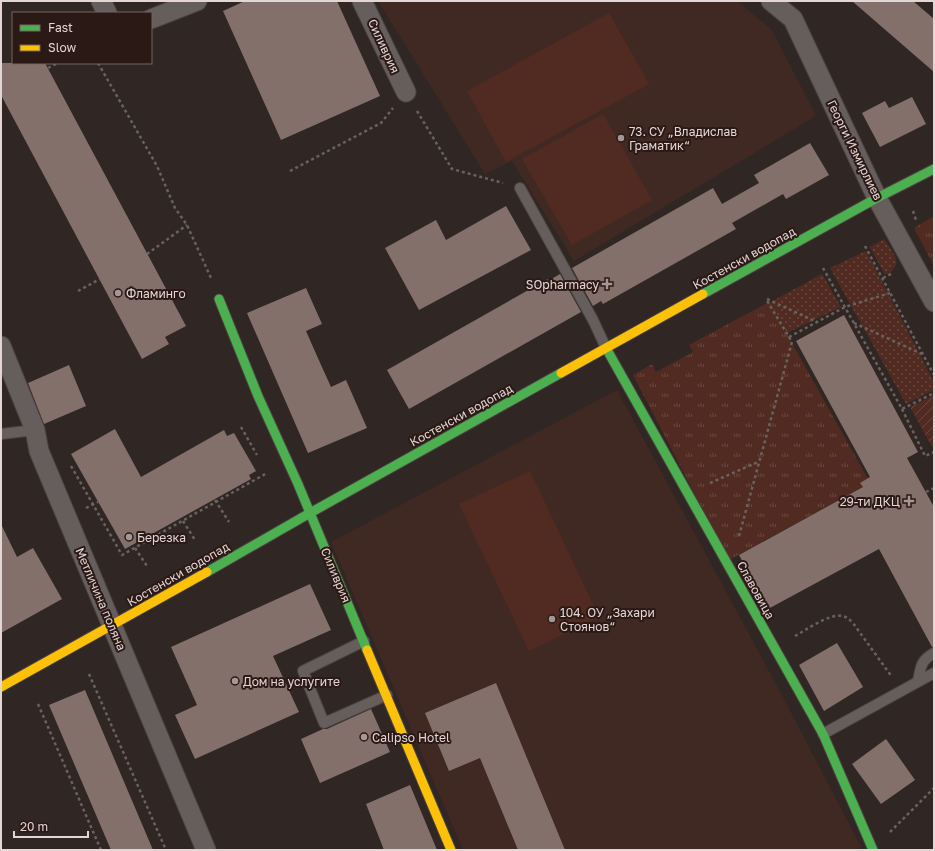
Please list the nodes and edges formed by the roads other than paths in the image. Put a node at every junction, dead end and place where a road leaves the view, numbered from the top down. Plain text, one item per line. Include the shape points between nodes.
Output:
1 (101, 1) edge
2 (197, 1) edge
3 (362, 1) edge
4 (771, 1) edge
5 (106, 12) edge
6 (152, 19) edge
7 (406, 92) road end
8 (934, 169) edge
9 (520, 188) road end
10 (877, 198) junction
11 (219, 300) dead end
12 (934, 302) edge
13 (1, 346) edge
14 (606, 348) junction
15 (35, 430) junction
16 (1, 434) edge
17 (310, 513) junction
18 (113, 625) junction
19 (364, 641) junction
20 (934, 653) edge
21 (934, 673) edge
22 (918, 682) junction
23 (1, 687) edge
24 (386, 695) junction
25 (823, 734) junction
26 (206, 850) edge
27 (452, 850) edge
28 (873, 850) edge

1 - 5 street
2 - 6 street
3 - 7 street, Силиврия
4 - 10 street, Георги Измирлиев via 792,19
8 - 10 street, Костенски водопад
9 - 14 lane
10 - 12 street, Георги Измирлиев
10 - 14 street, Костенски водопад
11 - 17 street, Силиврия
13 - 15 street, Метличина поляна
14 - 17 street, Костенски водопад
14 - 25 street, Славовица
15 - 16 lane
15 - 18 street, Метличина поляна via 39,451
17 - 18 street, Костенски водопад
17 - 19 street, Силиврия
18 - 23 street, Костенски водопад
18 - 26 street, Метличина поляна
19 - 24 street, Силиврия
19 - 24 lane via 303,671 324,723
20 - 22 lane via 926,658 921,667
21 - 22 lane
22 - 25 lane
24 - 27 street, Силиврия
25 - 28 street, Славовица

